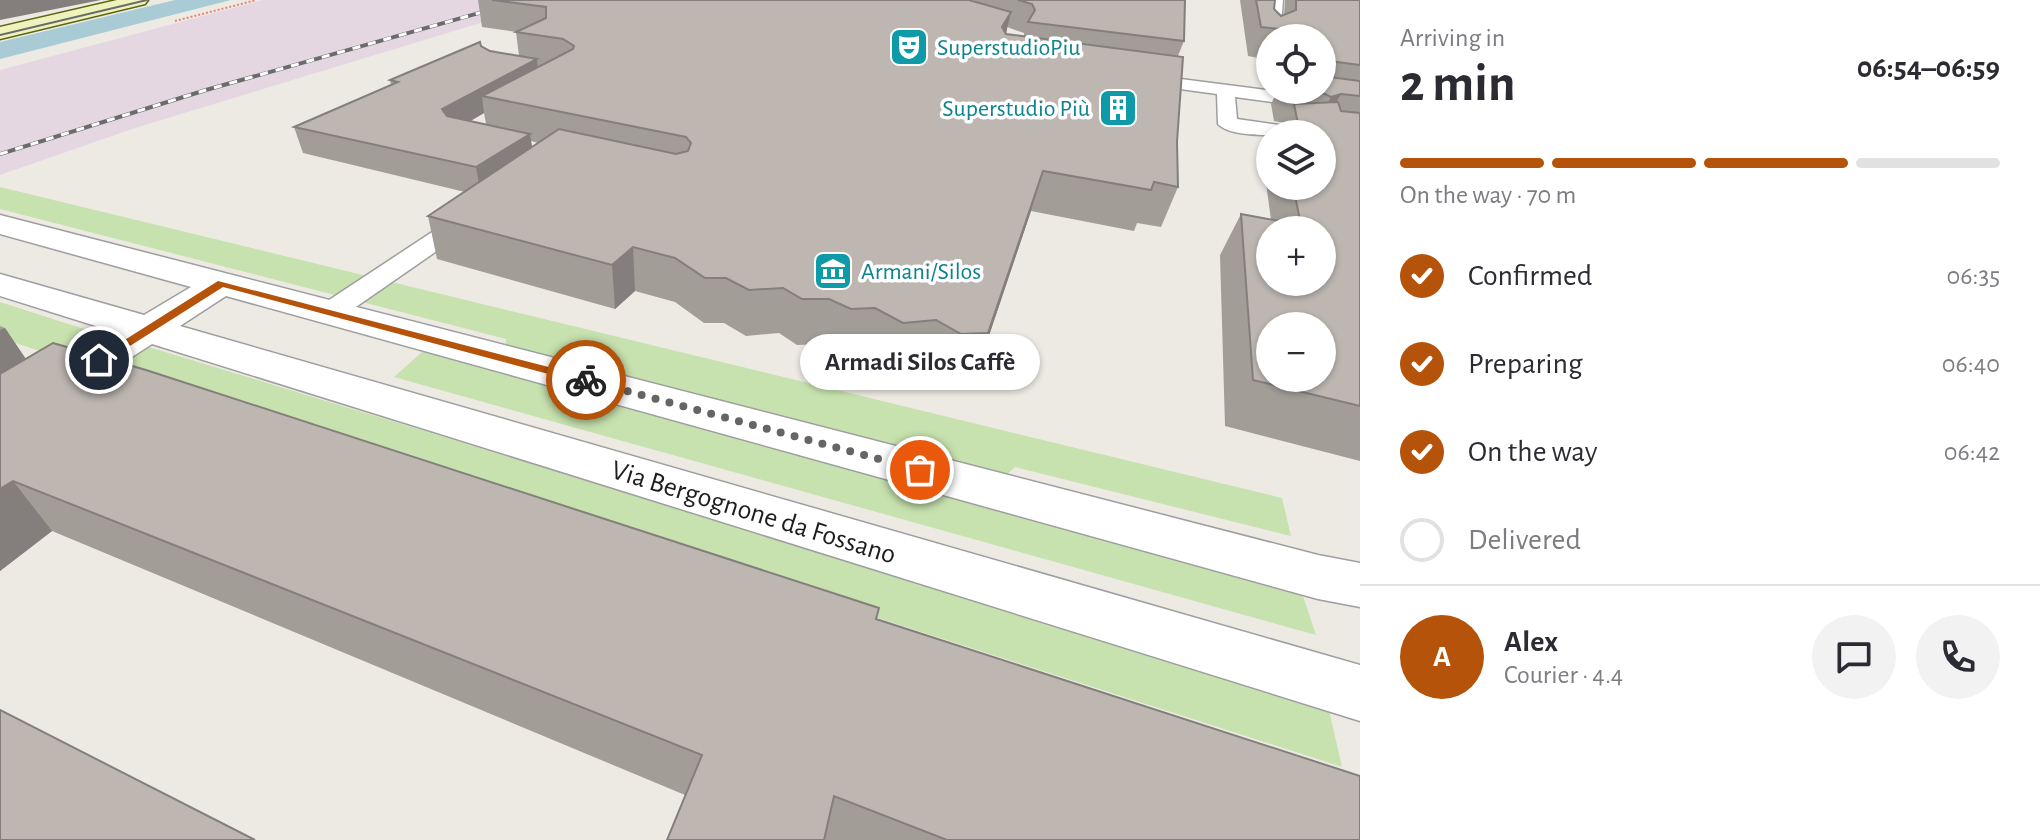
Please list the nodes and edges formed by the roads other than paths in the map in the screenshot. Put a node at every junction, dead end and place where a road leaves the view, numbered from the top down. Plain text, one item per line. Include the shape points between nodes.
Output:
1 (139, 0) edge
2 (1276, 0) edge
3 (1273, 24) edge
4 (0, 33) edge
5 (1115, 75) edge
6 (1226, 91) junction
7 (1360, 108) edge
8 (1256, 128) edge
9 (493, 201) edge
10 (0, 224) edge
11 (222, 283) junction
12 (0, 285) edge
13 (330, 312) junction
14 (149, 330) junction
15 (0, 422) edge
16 (1360, 585) edge
17 (1360, 693) edge

1 - 4 street
2 - 3 lane
5 - 6 lane
6 - 7 lane
6 - 8 lane via 1228,124
9 - 13 lane
10 - 11 street
11 - 13 street
11 - 14 street
12 - 14 street, Via Bergognone da Fossano
13 - 16 street
14 - 15 street
14 - 17 street, Via Bergognone da Fossano

